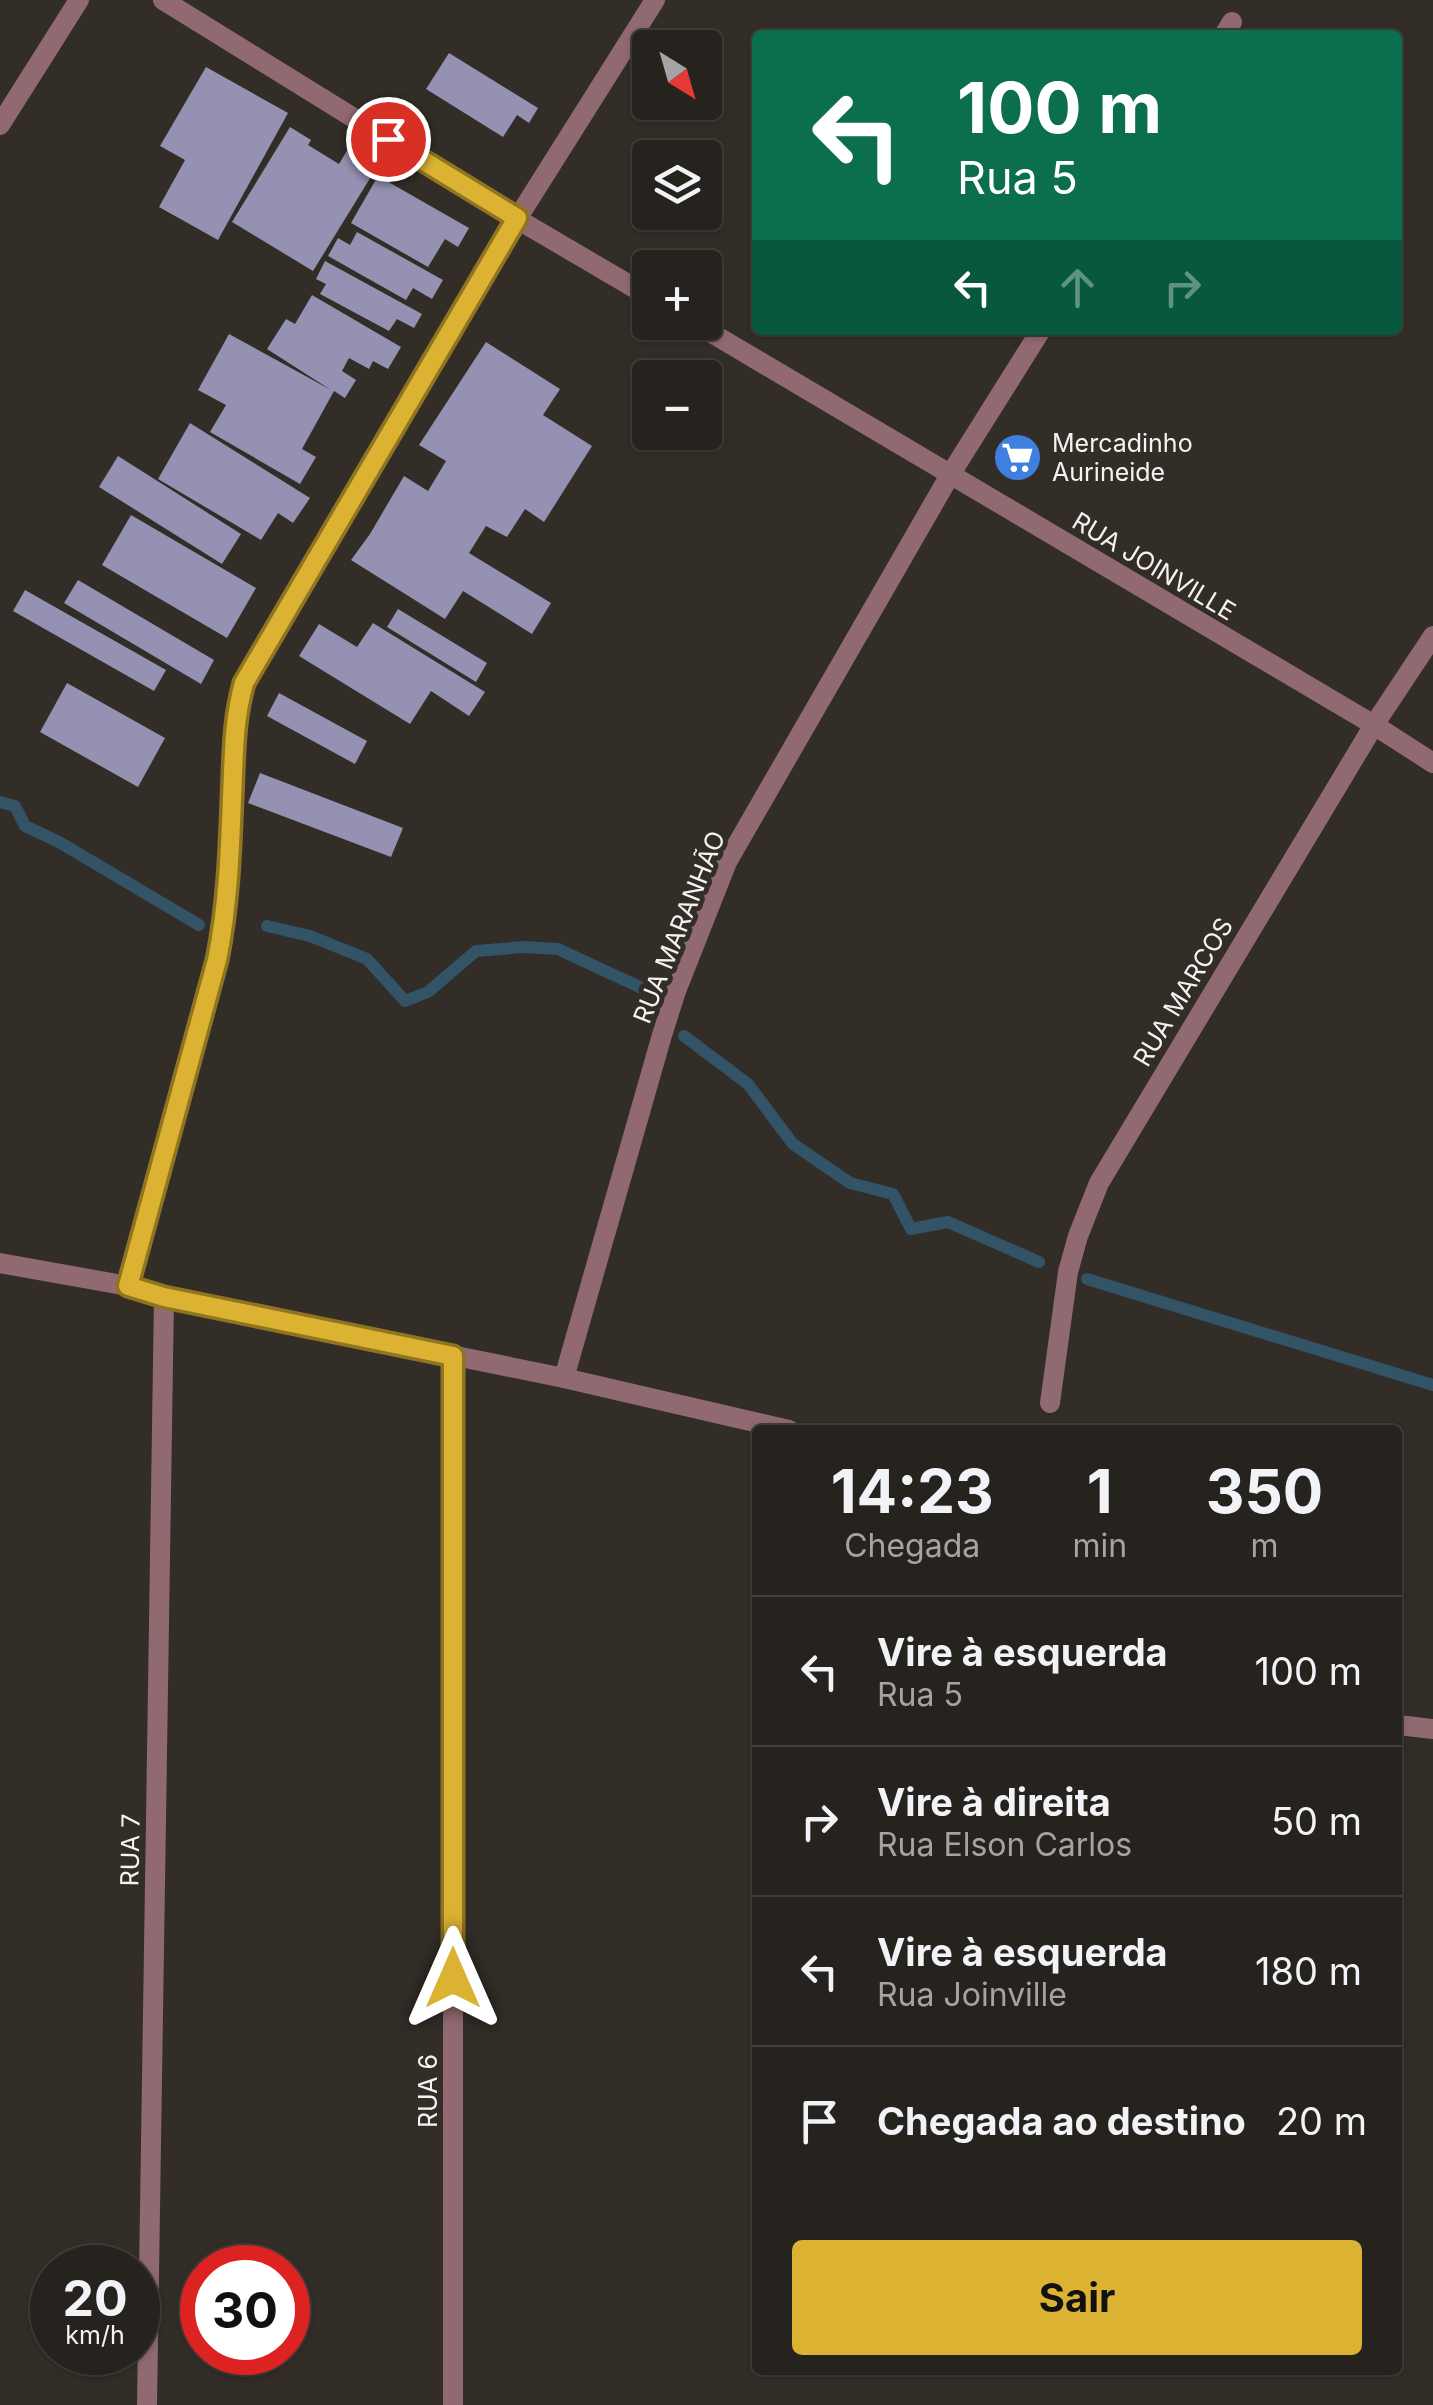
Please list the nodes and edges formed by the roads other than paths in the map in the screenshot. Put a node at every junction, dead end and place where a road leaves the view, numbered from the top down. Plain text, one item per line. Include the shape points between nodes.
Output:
1 (79, 0) edge
2 (163, 0) edge
3 (655, 0) edge
4 (0, 125) edge
5 (517, 218) junction
6 (632, 286) edge
7 (1038, 335) edge
8 (722, 340) edge
9 (950, 475) junction
10 (1433, 636) edge
11 (1374, 726) junction
12 (1433, 764) edge
13 (0, 1263) edge
14 (128, 1286) junction
15 (164, 1297) junction
16 (453, 1356) junction
17 (564, 1378) junction
18 (1050, 1403) dead end
19 (767, 1425) edge
20 (1402, 1725) edge
21 (1433, 1730) edge
22 (147, 2405) edge
23 (453, 2405) edge

1 - 4 street
2 - 5 street
3 - 5 street
5 - 6 street
5 - 14 street via 244,683 235,715 228,887 217,960
7 - 9 street, RUA MARANHÃO
8 - 9 street, RUA JOINVILLE
9 - 11 street, RUA JOINVILLE
9 - 17 street, RUA MARANHÃO via 727,862 662,1035
10 - 11 street, RUA MARCOS
11 - 12 street, RUA JOINVILLE
11 - 18 street, RUA MARCOS via 1099,1183 1068,1272
13 - 14 street
14 - 15 street
15 - 16 street
15 - 22 street, RUA 7
16 - 17 street
16 - 23 street, RUA 6
17 - 19 street
20 - 21 street

